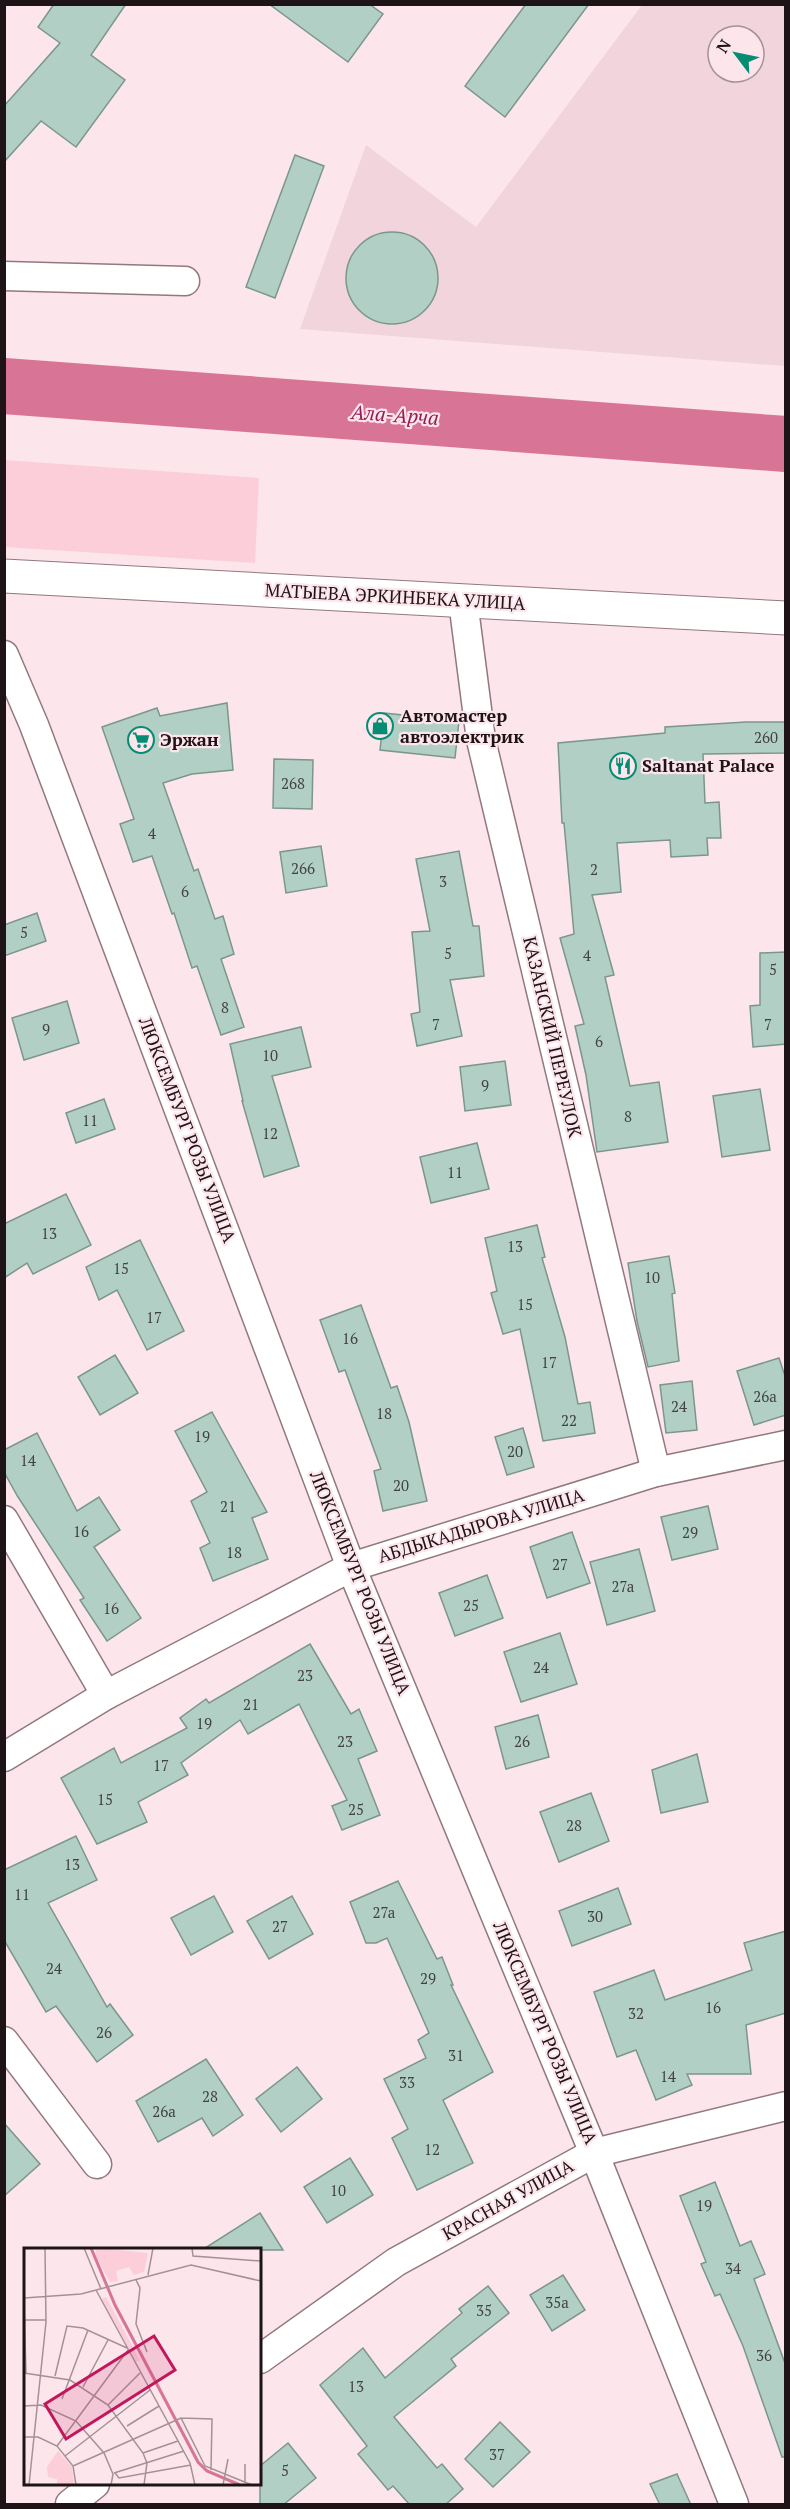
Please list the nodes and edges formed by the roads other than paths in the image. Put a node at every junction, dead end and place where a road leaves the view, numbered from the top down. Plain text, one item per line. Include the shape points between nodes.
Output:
1 (4, 276) edge
2 (185, 281) dead end
3 (4, 576) edge
4 (463, 601) junction
5 (786, 618) edge
6 (4, 655) edge
7 (786, 1445) edge
8 (656, 1472) junction
9 (4, 1520) edge
10 (351, 1567) junction
11 (106, 1695) junction
12 (4, 1757) edge
13 (4, 2041) edge
14 (786, 2106) edge
15 (594, 2153) junction
16 (97, 2164) dead end
17 (261, 2358) edge
18 (94, 2485) edge
19 (70, 2505) edge
20 (734, 2505) edge

1 - 2 street
3 - 4 main road, МАТЫЕВА ЭРКИНБЕКА УЛИЦА
4 - 5 main road, МАТЫЕВА ЭРКИНБЕКА УЛИЦА
4 - 8 street, КАЗАНСКИЙ ПЕРЕУЛОК via 481,741
6 - 10 street, ЛЮКСЕМБУРГ РОЗЫ УЛИЦА via 43,747
7 - 8 street, АБДЫКАДЫРОВА УЛИЦА
8 - 10 street, АБДЫКАДЫРОВА УЛИЦА
9 - 11 street
10 - 11 street, АБДЫКАДЫРОВА УЛИЦА
10 - 15 street, ЛЮКСЕМБУРГ РОЗЫ УЛИЦА
11 - 12 street, АБДЫКАДЫРОВА УЛИЦА
13 - 16 street
14 - 15 street, КРАСНАЯ УЛИЦА
15 - 17 street, КРАСНАЯ УЛИЦА via 396,2262
15 - 20 street, ЛЮКСЕМБУРГ РОЗЫ УЛИЦА
18 - 19 street

